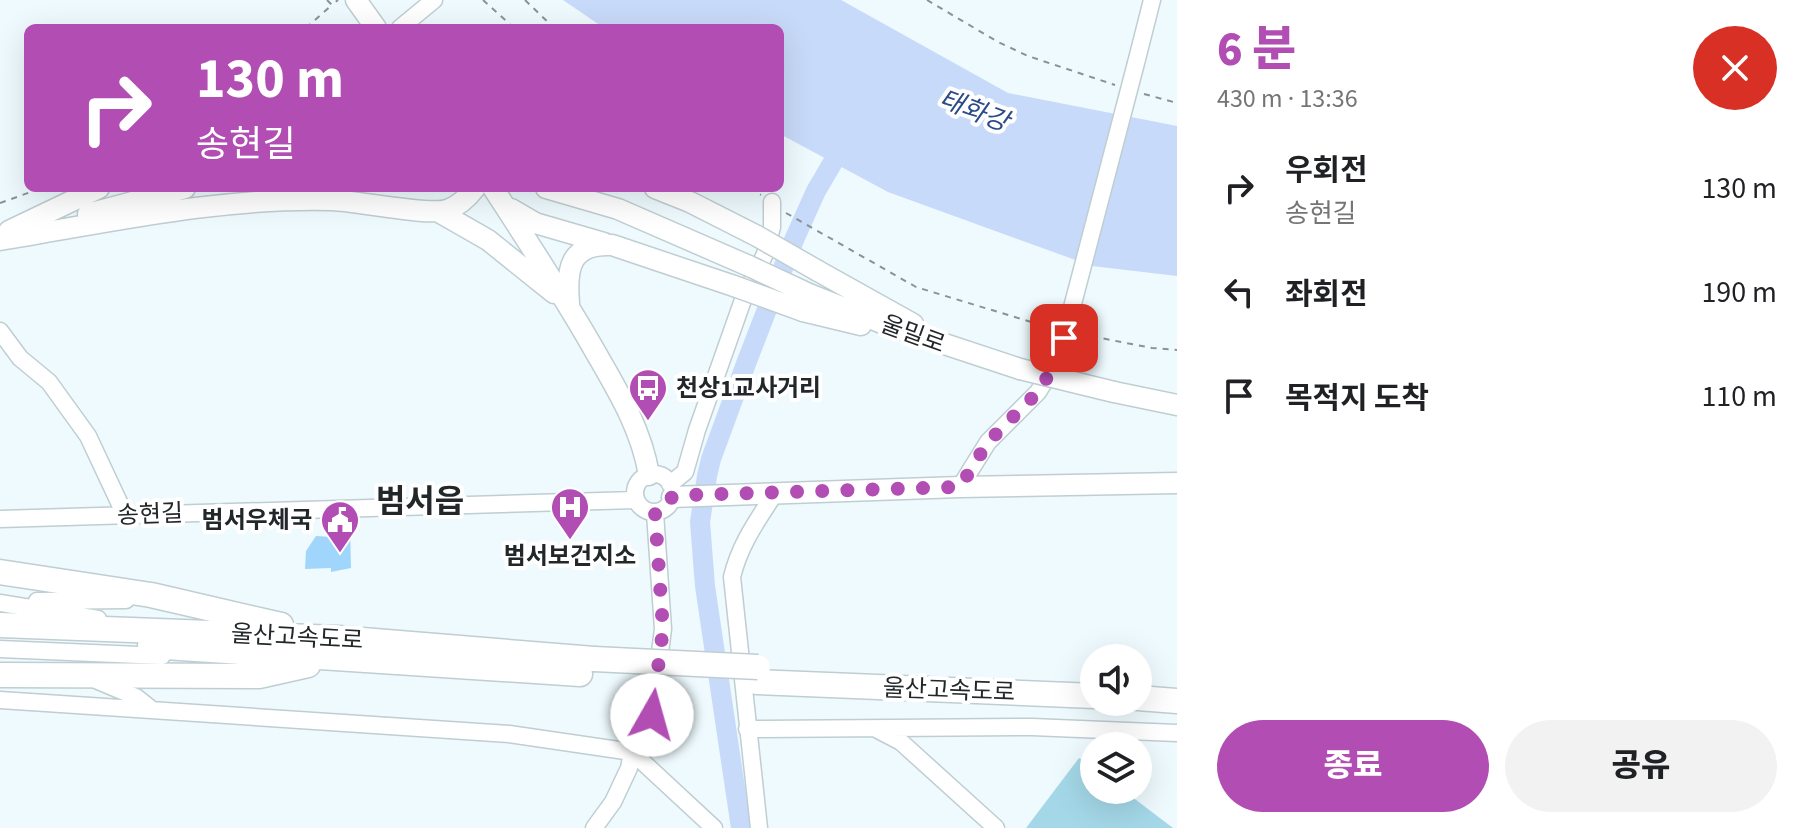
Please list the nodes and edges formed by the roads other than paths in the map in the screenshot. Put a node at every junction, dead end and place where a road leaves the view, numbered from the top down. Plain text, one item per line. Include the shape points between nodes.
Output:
1 (356, 0) edge
2 (434, 0) edge
3 (1152, 0) edge
4 (373, 24) edge
5 (405, 24) edge
6 (91, 192) edge
7 (170, 192) edge
8 (471, 192) edge
9 (560, 192) edge
10 (665, 192) edge
11 (499, 196) edge
12 (778, 207) road end
13 (439, 212) junction
14 (0, 238) edge
15 (612, 245) junction
16 (806, 302) junction
17 (569, 307) junction
18 (0, 331) edge
19 (959, 350) junction
20 (1177, 405) edge
21 (649, 475) junction
22 (1177, 483) edge
23 (960, 487) junction
24 (677, 492) junction
25 (775, 493) junction
26 (635, 500) junction
27 (655, 513) junction
28 (125, 515) junction
29 (0, 519) edge
30 (0, 572) edge
31 (168, 599) junction
32 (0, 602) edge
33 (0, 625) edge
34 (167, 631) junction
35 (0, 638) edge
36 (337, 648) junction
37 (0, 649) edge
38 (0, 675) edge
39 (69, 675) junction
40 (758, 675) junction
41 (1080, 683) edge
42 (1152, 685) edge
43 (1177, 686) edge
44 (1080, 695) edge
45 (1152, 699) edge
46 (0, 700) edge
47 (1177, 701) edge
48 (152, 710) junction
49 (870, 728) junction
50 (747, 729) junction
51 (1177, 733) edge
52 (632, 752) junction
53 (594, 828) edge
54 (714, 828) edge
55 (759, 828) edge
56 (996, 828) edge

1 - 4 main road
2 - 5 street
3 - 23 street, bridge via 1070,335 1038,392 988,442
6 - 14 main road
7 - 14 main road
8 - 13 main road via 460,204
9 - 16 main road, bridge via 618,209 749,266
10 - 19 main road, bridge via 757,236
11 - 15 main road via 535,223
11 - 17 main road
12 - 24 street
13 - 14 main road via 283,199
13 - 17 main road via 488,240
15 - 16 main road, bridge via 734,286
15 - 17 main road via 591,247 570,265
16 - 19 main road, 울밀로
17 - 21 main road via 626,405 644,446
18 - 28 street via 20,358 49,382 88,436
19 - 20 main road, 울밀로, bridge
21 - 24 street via 661,476
21 - 26 street via 636,487
22 - 23 main road
23 - 25 main road
24 - 25 main road
24 - 27 street
25 - 50 street via 749,532 732,577
26 - 27 street
26 - 28 street, 송현길
27 - 52 street via 663,629 652,715
28 - 29 street, 송현길
30 - 31 highway
31 - 32 street
31 - 36 highway
32 - 34 street
33 - 34 highway, 울산고속도로
34 - 36 highway, 울산고속도로
35 - 36 highway, 울산고속도로
36 - 37 street via 136,656
36 - 39 highway via 259,676
36 - 40 highway, 울산고속도로, bridge
38 - 39 highway
39 - 48 street via 118,688
40 - 41 highway, 울산고속도로
40 - 44 highway, 울산고속도로
42 - 43 highway
45 - 47 highway
46 - 48 street
48 - 52 street via 509,734
49 - 50 street
49 - 51 street
49 - 56 street via 901,742
50 - 55 street
52 - 53 street via 613,802
52 - 54 street

